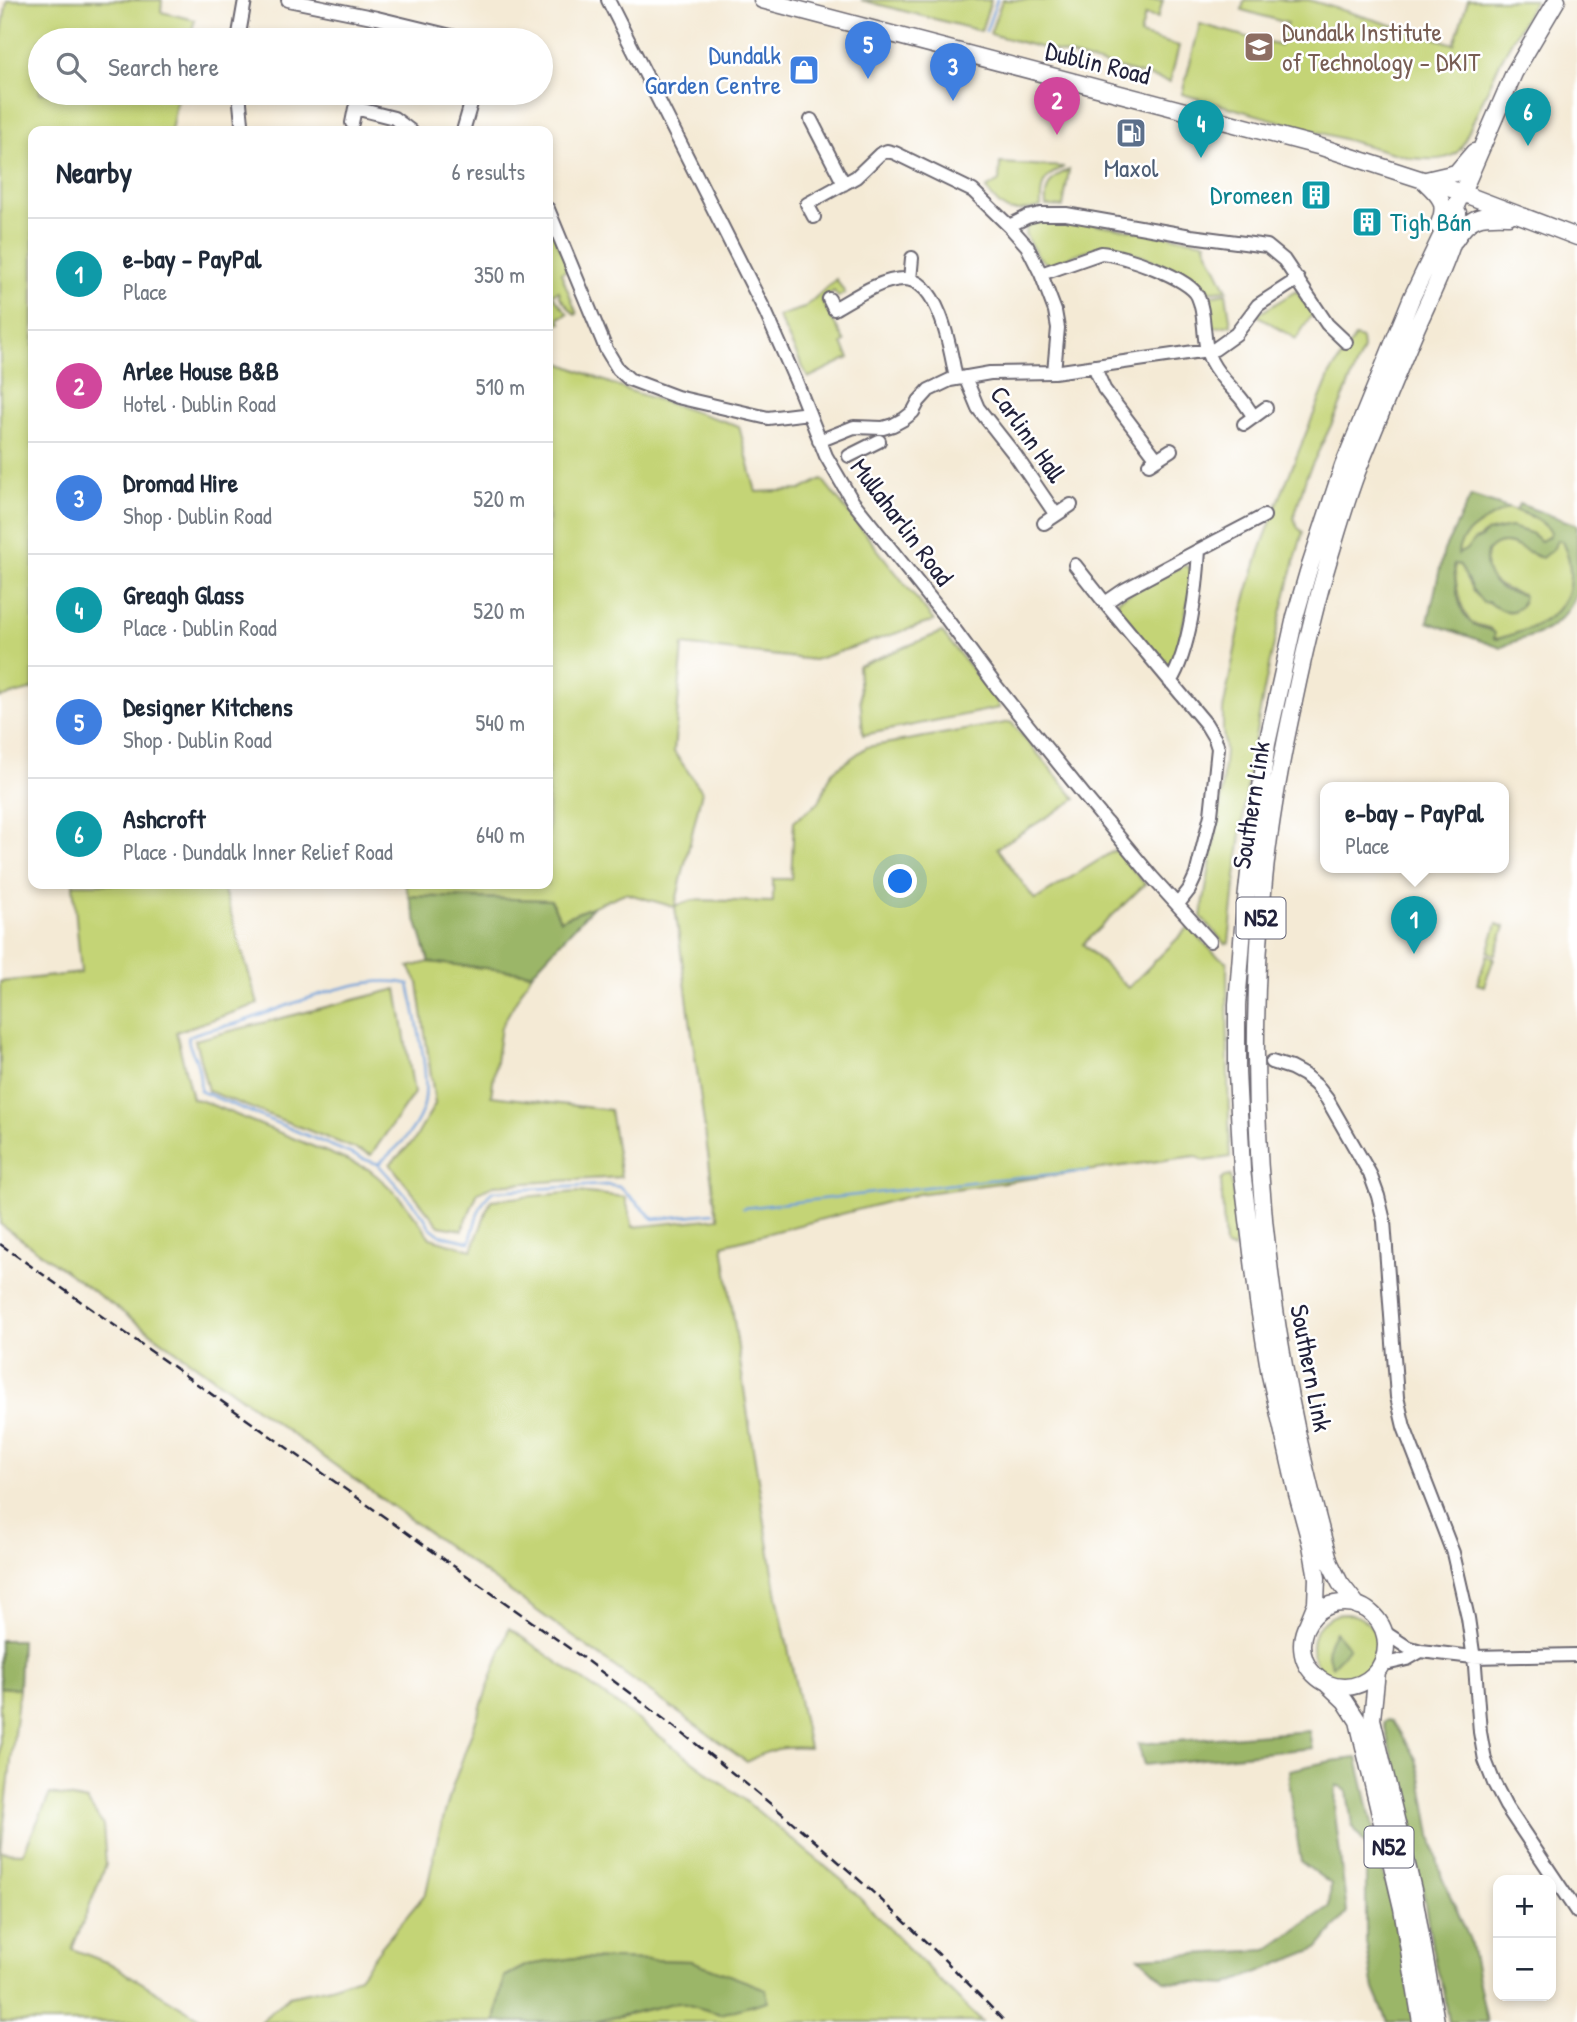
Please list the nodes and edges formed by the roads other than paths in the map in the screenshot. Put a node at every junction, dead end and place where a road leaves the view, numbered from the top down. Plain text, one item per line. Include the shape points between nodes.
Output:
1 (245, 0) edge
2 (288, 0) edge
3 (608, 0) edge
4 (762, 0) edge
5 (1548, 0) edge
6 (1557, 0) edge
7 (1543, 23) junction
8 (240, 28) edge
9 (418, 28) edge
10 (241, 105) edge
11 (471, 105) edge
12 (811, 120) dead end
13 (352, 123) dead end
14 (242, 126) edge
15 (404, 126) edge
16 (464, 126) edge
17 (1490, 126) junction
18 (1424, 180) junction
19 (844, 184) junction
20 (1462, 193) junction
21 (1519, 216) junction
22 (814, 218) dead end
23 (553, 221) edge
24 (1009, 226) junction
25 (1577, 237) edge
26 (1452, 246) junction
27 (912, 258) dead end
28 (1041, 274) junction
29 (1298, 279) junction
30 (910, 280) junction
31 (1412, 297) junction
32 (829, 299) dead end
33 (1346, 342) dead end
34 (1207, 351) junction
35 (1094, 366) junction
36 (1054, 372) junction
37 (961, 378) junction
38 (1266, 408) dead end
39 (809, 413) junction
40 (851, 428) junction
41 (818, 441) junction
42 (878, 441) dead end
43 (861, 449) junction
44 (1171, 450) dead end
45 (849, 456) dead end
46 (1071, 505) dead end
47 (1056, 515) junction
48 (1264, 516) dead end
49 (1044, 523) dead end
50 (1199, 550) junction
51 (1075, 565) dead end
52 (1105, 603) junction
53 (1170, 682) junction
54 (1178, 904) junction
55 (1210, 941) dead end
56 (1272, 1062) dead end
57 (1358, 1606) junction
58 (1307, 1625) junction
59 (1384, 1632) junction
60 (1421, 1651) junction
61 (1577, 1655) edge
62 (1473, 1657) junction
63 (1379, 1668) junction
64 (1327, 1684) junction
65 (1577, 1912) edge
66 (1421, 2022) edge
67 (1436, 2022) edge

1 - 8 street
2 - 9 street
3 - 39 street, Mullaharlin Road via 766,313
4 - 18 main road, Dublin Road via 1318,145
5 - 7 street
6 - 7 main road, N52
7 - 17 main road, N52
10 - 14 street
11 - 16 street
12 - 19 street
13 - 15 street via 355,108 394,118
17 - 18 main road via 1456,173
17 - 20 main road, N52
18 - 20 main road, Dublin Road
18 - 31 main road via 1440,196 1442,211
19 - 22 street via 807,204
19 - 24 street via 880,153 895,153 973,191
20 - 21 main road, Dublin Road
20 - 26 main road, Southern Link / N52
20 - 31 main road, N52
21 - 25 main road, Dublin Road
21 - 26 main road via 1476,217 1463,226
23 - 39 street via 606,349 629,379 677,397 768,418
24 - 28 street via 1027,246
24 - 29 street via 1040,214 1066,214 1260,244 1279,254
26 - 57 main road, Southern Link / N52 via 1356,476 1316,604 1284,741 1264,877 1257,974 1259,1161 1280,1346 1330,1563
27 - 30 street
28 - 34 street via 1101,253 1124,256 1167,275 1198,296
28 - 36 street via 1058,328
29 - 33 street via 1327,324
29 - 34 street, Carlinn Hall via 1253,309 1229,340
30 - 32 street via 885,284 834,309
30 - 37 street, Carlinn Hall via 928,293 942,317
31 - 58 main road, Southern Link / N52 via 1343,466 1295,617 1261,785 1237,1005 1242,1170 1258,1302 1317,1578 1316,1603
34 - 35 street, Carlinn Hall
34 - 38 street via 1240,398 1249,420
35 - 36 street, Carlinn Hall
35 - 44 street via 1104,389 1153,462
36 - 37 street, Carlinn Hall
37 - 40 street, Carlinn Hall via 929,390 913,412 893,425
37 - 47 street, Carlinn Hall
39 - 41 street, Mullaharlin Road
40 - 41 street, Carlinn Hall
40 - 43 street
41 - 54 street, Mullaharlin Road via 853,502 1084,795
42 - 43 street
43 - 45 street
46 - 47 street, Carlinn Hall
47 - 49 street, Carlinn Hall
48 - 50 street via 1251,531
50 - 52 street
50 - 53 street via 1191,620
51 - 52 street
52 - 53 street
53 - 54 street via 1206,724 1217,748 1210,815 1196,875
54 - 55 street, Mullaharlin Road
56 - 62 street via 1316,1085 1370,1174 1378,1196 1384,1221 1396,1397 1453,1553
57 - 58 main road via 1346,1603 1323,1608
57 - 59 main road, N52 via 1374,1616
58 - 64 main road, N52 via 1301,1645 1304,1659 1310,1671
59 - 60 street
59 - 63 main road, N52 via 1385,1655
60 - 62 street
60 - 63 street
61 - 62 street
62 - 65 street via 1480,1732 1494,1783
63 - 64 main road via 1354,1686
63 - 67 main road, N52 via 1372,1719 1413,1890
64 - 66 main road, N52 via 1345,1701 1361,1730 1402,1908

